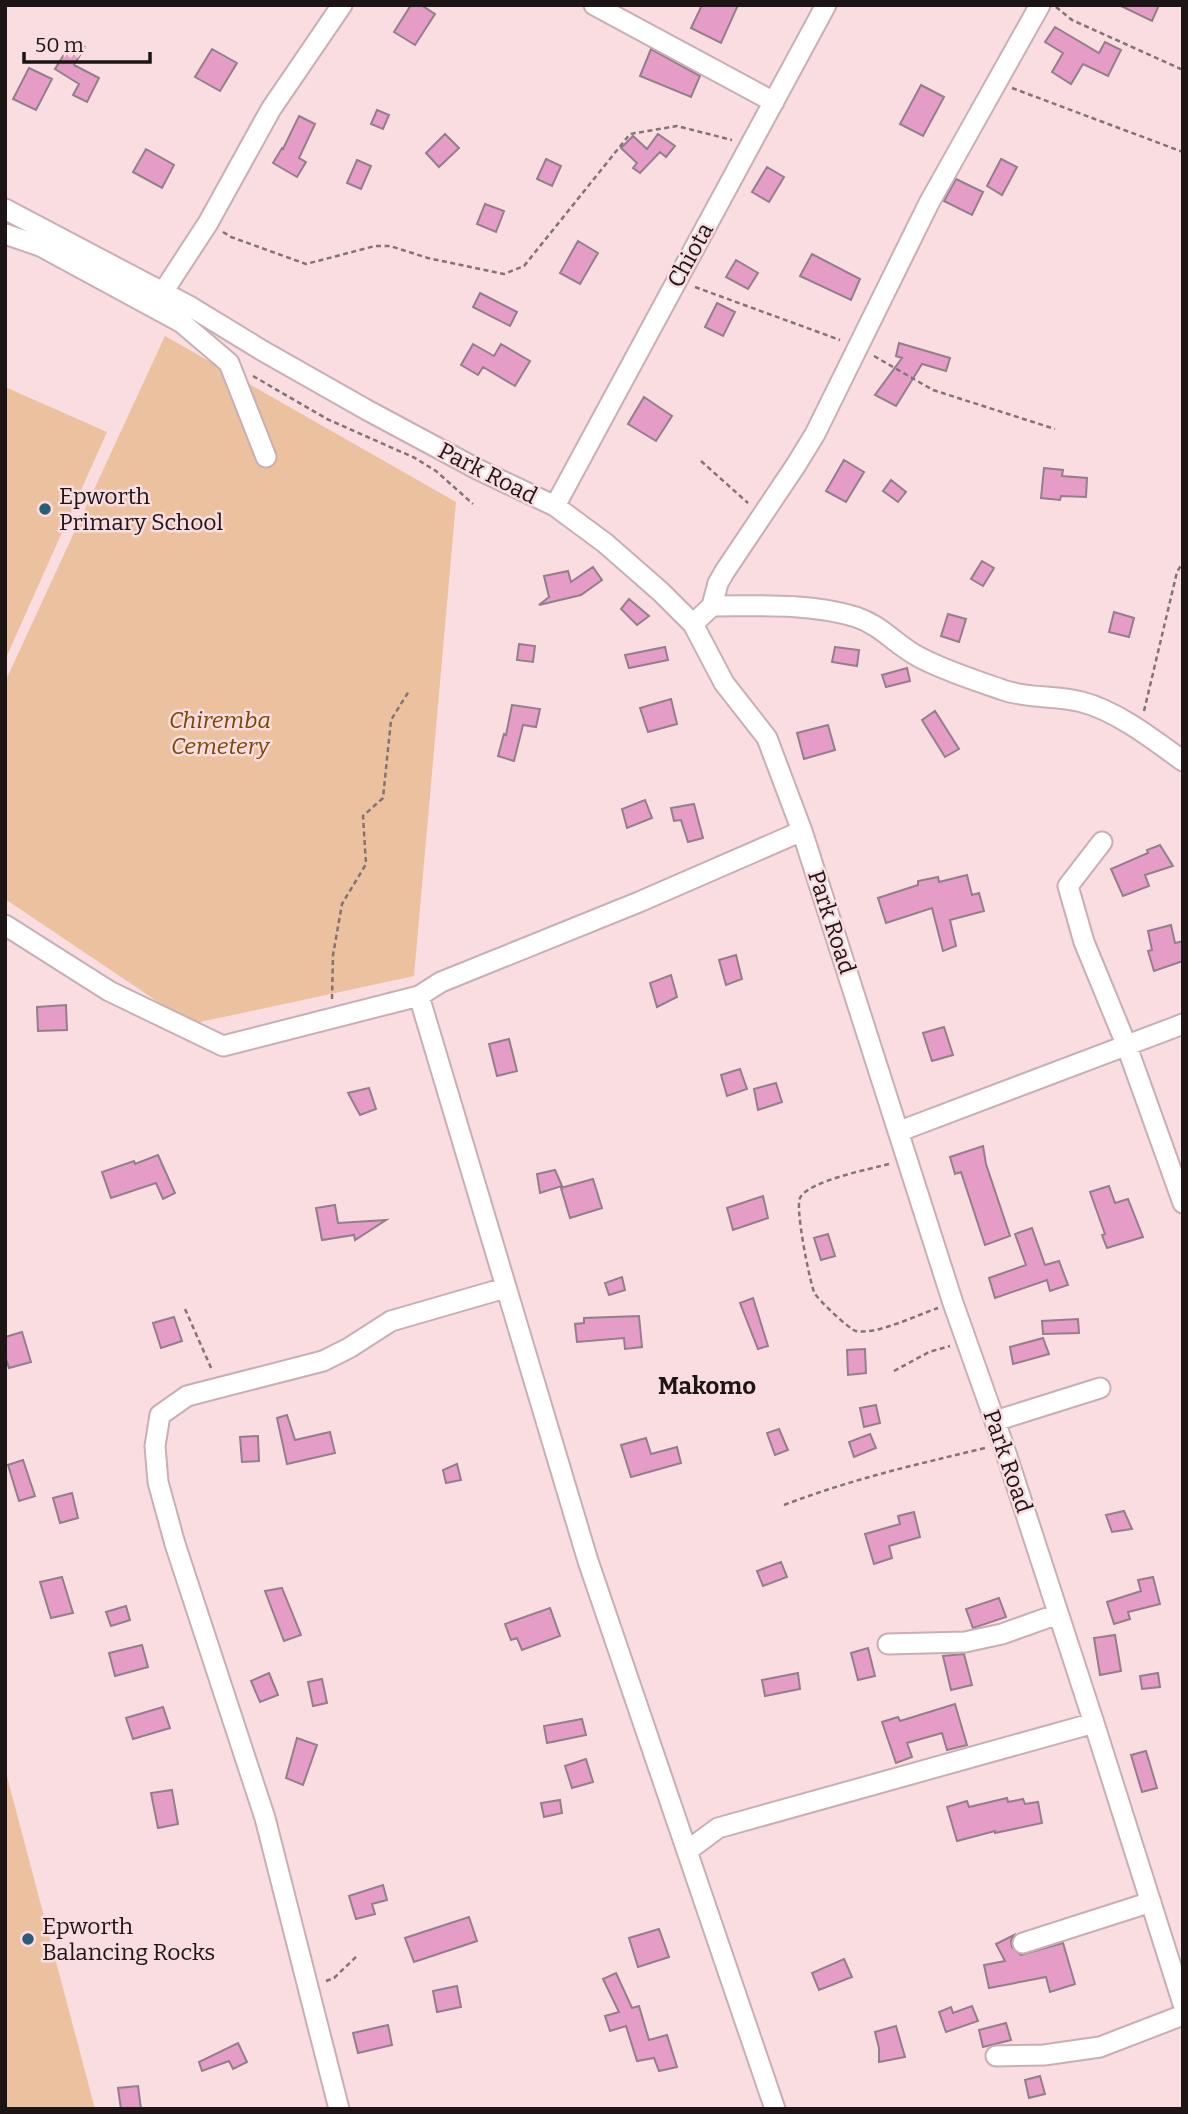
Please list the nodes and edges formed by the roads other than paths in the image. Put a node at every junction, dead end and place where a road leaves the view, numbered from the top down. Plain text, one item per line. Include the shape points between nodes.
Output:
1 (342, 5) edge
2 (594, 5) edge
3 (827, 5) edge
4 (1040, 5) edge
5 (774, 102) junction
6 (5, 209) edge
7 (5, 234) edge
8 (163, 292) junction
9 (186, 315) junction
10 (266, 457) dead end
11 (555, 506) junction
12 (712, 606) junction
13 (693, 624) junction
14 (1183, 761) edge
15 (802, 831) junction
16 (1102, 842) dead end
17 (5, 925) edge
18 (419, 996) junction
19 (1183, 1024) edge
20 (1126, 1044) junction
21 (900, 1131) junction
22 (1183, 1203) edge
23 (505, 1288) junction
24 (1100, 1388) dead end
25 (995, 1421) junction
26 (1058, 1614) junction
27 (888, 1644) dead end
28 (1094, 1723) junction
29 (687, 1851) junction
30 (1151, 1902) junction
31 (1023, 1943) dead end
32 (1183, 2004) edge
33 (1183, 2015) edge
34 (996, 2056) dead end
35 (339, 2109) edge
36 (775, 2109) edge

1 - 8 street via 271,109 208,223
2 - 5 street
3 - 5 street, Chiota
4 - 12 street via 914,232 815,434 718,583
5 - 11 street, Chiota
6 - 8 street, Park Road
7 - 9 street
8 - 9 street, Park Road
9 - 10 street via 229,363
9 - 11 street, Park Road
11 - 13 street, Park Road via 605,543
12 - 13 street
12 - 14 street via 794,606 856,617 880,628 916,656 1004,691 1084,702 1115,716
13 - 15 street, Park Road via 724,683 767,738
15 - 18 street via 441,982
15 - 21 street, Park Road
16 - 20 street via 1068,886 1084,942
17 - 18 street via 109,990 223,1046
18 - 23 street
19 - 20 street
20 - 21 street
20 - 22 street
21 - 25 street, Park Road
23 - 29 street via 588,1562
23 - 35 street via 391,1321 323,1361 187,1396 160,1415 155,1446 158,1482 265,1818
24 - 25 street
25 - 26 street, Park Road
26 - 27 street via 964,1642
26 - 28 street, Park Road
28 - 29 street via 718,1828
28 - 30 street, Park Road
29 - 36 street
30 - 31 street
30 - 32 street, Park Road
33 - 34 street via 1100,2047

